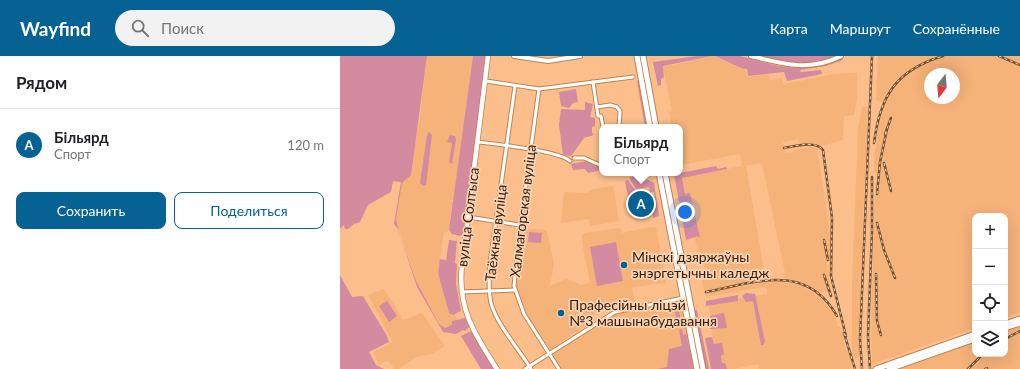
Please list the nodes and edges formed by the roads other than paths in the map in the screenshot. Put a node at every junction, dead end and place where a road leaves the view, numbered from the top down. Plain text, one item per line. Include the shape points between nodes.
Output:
1 (488, 56) edge
2 (514, 56) edge
3 (580, 56) edge
4 (637, 56) edge
5 (643, 56) edge
6 (751, 56) edge
7 (841, 56) edge
8 (633, 77) dead end
9 (486, 81) junction
10 (593, 82) junction
11 (515, 86) junction
12 (539, 89) junction
13 (597, 107) junction
14 (654, 115) junction
15 (648, 116) junction
16 (603, 124) edge
17 (619, 124) edge
18 (649, 124) edge
19 (656, 124) edge
20 (478, 142) junction
21 (507, 146) junction
22 (530, 150) junction
23 (574, 158) dead end
24 (570, 162) dead end
25 (599, 165) edge
26 (660, 176) edge
27 (666, 176) edge
28 (468, 218) junction
29 (496, 221) junction
30 (520, 225) junction
31 (515, 290) junction
32 (489, 291) junction
33 (461, 292) junction
34 (683, 298) junction
35 (1020, 318) edge
36 (1020, 322) edge
37 (1008, 323) edge
38 (1008, 327) edge
39 (972, 335) edge
40 (972, 339) edge
41 (550, 354) junction
42 (530, 368) edge
43 (878, 368) edge
44 (497, 369) edge
45 (525, 369) edge
46 (559, 369) edge
47 (697, 369) edge
48 (703, 369) edge
49 (889, 369) edge

1 - 9 main road, вуліца Солтыса
2 - 3 street via 548,61
4 - 15 main road
5 - 14 main road
6 - 7 street via 800,67 820,64
8 - 10 street
9 - 11 street
9 - 20 main road, вуліца Солтыса
10 - 12 street
10 - 13 street
11 - 12 street
11 - 21 street, Таёжная вуліца
12 - 22 street, Халмагорская вуліца
13 - 16 street via 598,116 601,116
13 - 17 street via 617,107 620,111
14 - 15 main road
14 - 19 main road
15 - 18 main road
20 - 21 street
20 - 28 main road, вуліца Солтыса
21 - 22 street
21 - 29 street, Таёжная вуліца
22 - 24 street via 564,157
22 - 30 street, Халмагорская вуліца
23 - 25 street via 584,158
26 - 34 main road
27 - 48 main road
28 - 29 street
28 - 33 main road, вуліца Солтыса
29 - 30 street
29 - 32 street, Таёжная вуліца
30 - 31 street, Халмагорская вуліца
31 - 32 street
31 - 41 street, Халмагорская вуліца via 524,314
32 - 33 street
32 - 42 street, Таёжная вуліца via 491,304
33 - 44 main road, вуліца Солтыса via 472,328
34 - 41 street via 615,312
34 - 47 main road
35 - 37 main road
36 - 38 main road
39 - 43 main road
40 - 49 main road
41 - 42 street
41 - 46 street, Халмагорская вуліца
42 - 45 street

